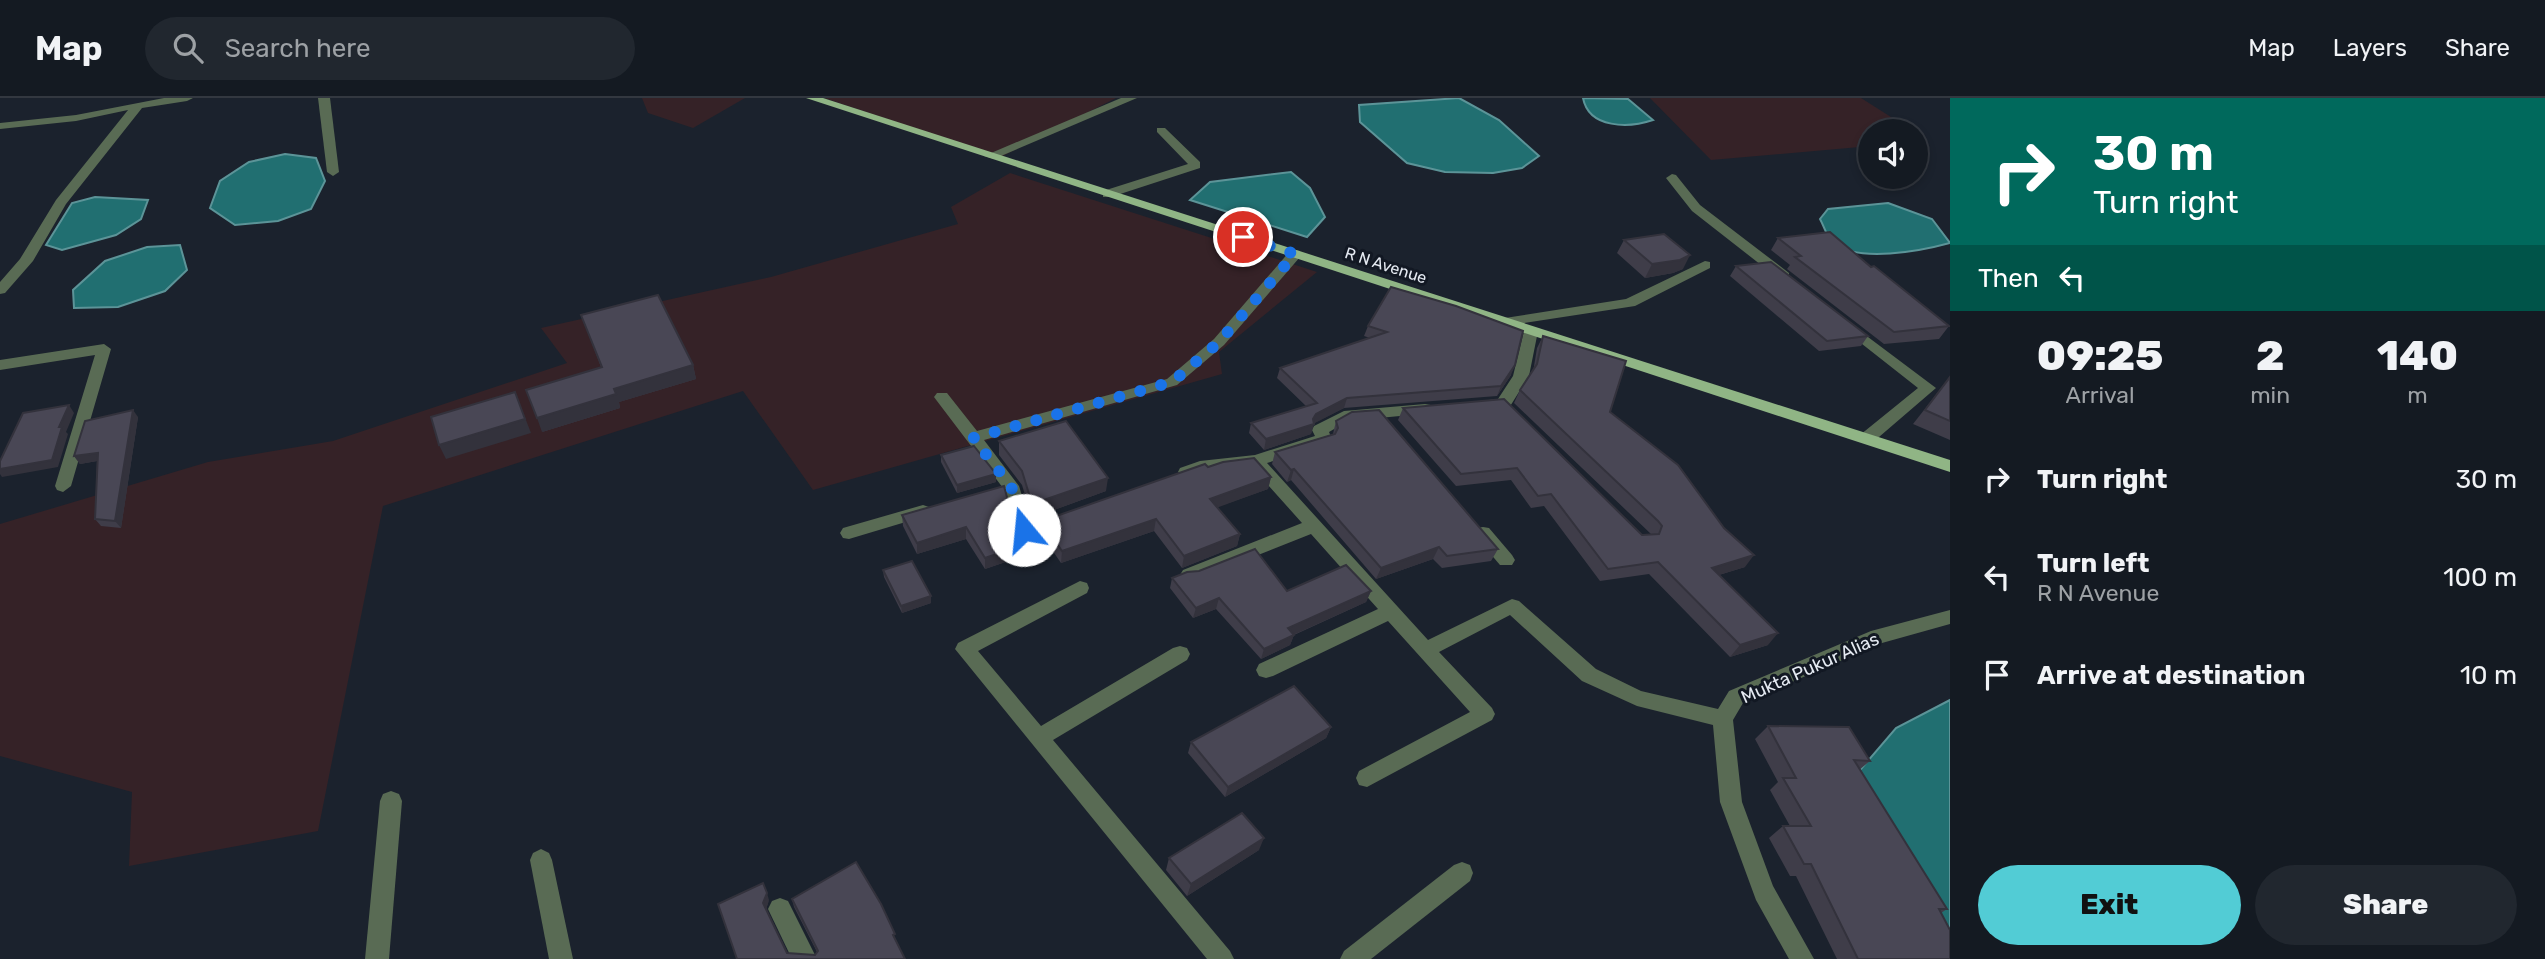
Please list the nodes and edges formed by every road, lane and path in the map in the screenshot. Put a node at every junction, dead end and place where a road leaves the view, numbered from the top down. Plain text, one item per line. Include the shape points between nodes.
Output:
1 (187, 98) edge
2 (324, 98) edge
3 (812, 98) edge
4 (1132, 98) edge
5 (138, 105) junction
6 (0, 126) edge
7 (1161, 130) dead end
8 (989, 156) junction
9 (332, 172) dead end
10 (1672, 177) dead end
11 (1107, 194) junction
12 (1295, 254) junction
13 (1705, 265) dead end
14 (1792, 282) edge
15 (0, 290) edge
16 (1834, 315) edge
17 (1505, 322) junction
18 (1531, 331) junction
19 (0, 365) edge
20 (942, 397) dead end
21 (1465, 406) edge
22 (1440, 408) edge
23 (1379, 412) junction
24 (1397, 433) edge
25 (973, 438) junction
26 (1866, 439) junction
27 (1256, 461) junction
28 (1950, 466) edge
29 (1174, 476) edge
30 (64, 486) dead end
31 (936, 508) edge
32 (1062, 516) edge
33 (1469, 518) edge
34 (1313, 526) junction
35 (849, 533) dead end
36 (1506, 560) dead end
37 (1189, 575) edge
38 (1080, 588) dead end
39 (1390, 612) junction
40 (1950, 617) edge
41 (1424, 650) junction
42 (1180, 654) dead end
43 (1266, 670) dead end
44 (1723, 719) junction
45 (1039, 738) junction
46 (1367, 778) dead end
47 (391, 801) dead end
48 (541, 860) dead end
49 (1462, 873) dead end
50 (780, 909) dead end
51 (377, 959) edge
52 (561, 959) edge
53 (805, 959) edge
54 (1222, 959) edge
55 (1352, 959) edge
56 (1801, 959) edge

1 - 5 street
2 - 9 street
3 - 8 main road, R N Avenue
4 - 8 street
5 - 6 street via 76,118
5 - 15 street via 60,203 26,261
7 - 11 street via 1196,165
8 - 11 main road, R N Avenue
10 - 14 street via 1696,208
11 - 12 main road, R N Avenue
12 - 17 main road, R N Avenue
12 - 25 street via 1219,342 1172,382
13 - 17 street via 1630,303
16 - 26 street via 1928,388
17 - 18 main road, R N Avenue
18 - 21 street via 1508,408
18 - 26 main road, R N Avenue
19 - 30 street via 104,349
20 - 25 street
22 - 23 street
23 - 24 street
23 - 27 street via 1344,416 1320,430 1324,439
25 - 32 street via 1024,530
26 - 28 main road, R N Avenue
27 - 29 street via 1200,467
27 - 34 street
31 - 35 street
33 - 36 street
34 - 37 street
34 - 39 street
38 - 45 street via 965,649
39 - 41 street
39 - 43 street
40 - 44 street, Mukta Pukur Alias via 1878,636 1736,697
41 - 44 street via 1511,606 1589,675 1637,698
41 - 46 street via 1485,714
42 - 45 street
44 - 56 street, Mukta Pukur Alias via 1731,802 1764,892
45 - 54 street
47 - 51 street
48 - 52 street
49 - 55 street
50 - 53 street

